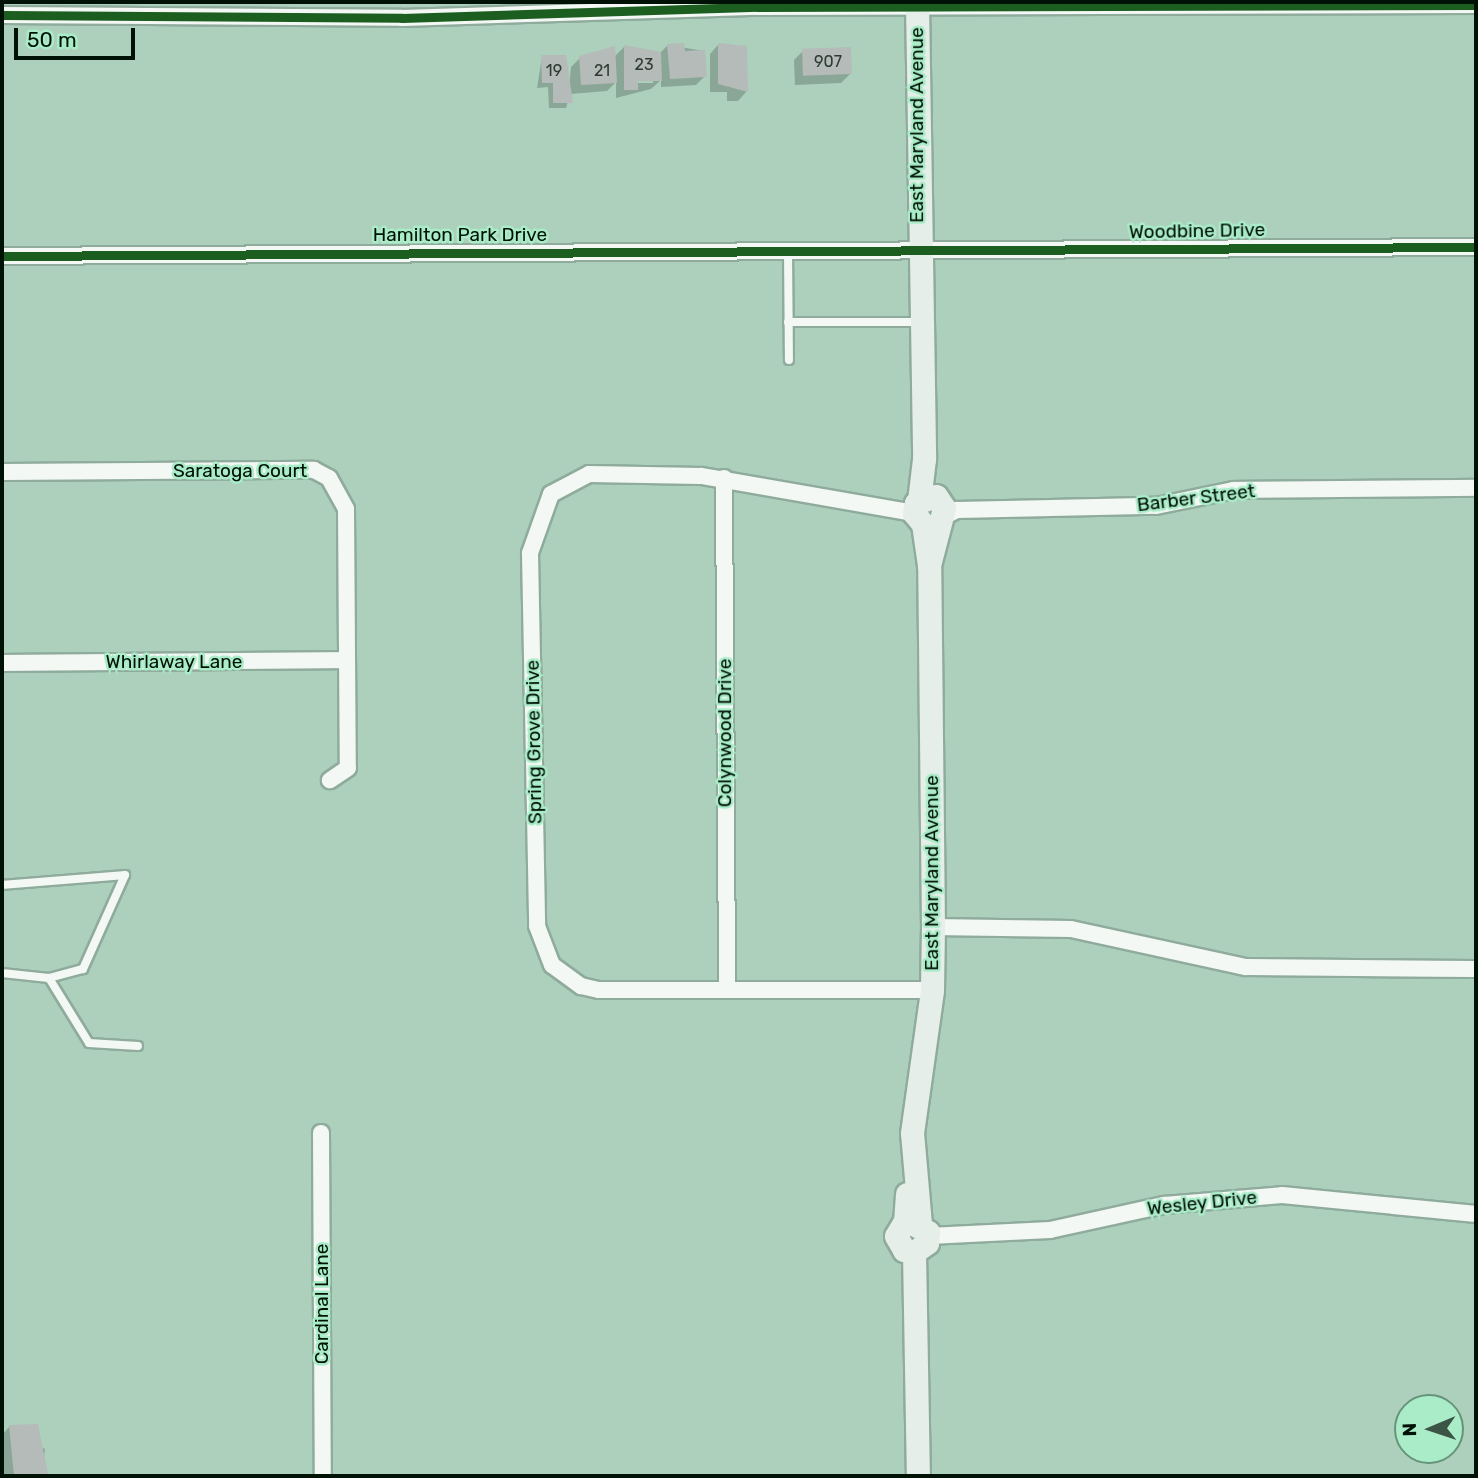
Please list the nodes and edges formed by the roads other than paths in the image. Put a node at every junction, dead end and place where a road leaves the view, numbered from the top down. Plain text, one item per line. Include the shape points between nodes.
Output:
1 (1476, 5) edge
2 (917, 6) edge
3 (2, 15) edge
4 (1476, 247) edge
5 (918, 248) junction
6 (788, 249) junction
7 (2, 256) edge
8 (788, 322) junction
9 (918, 322) junction
10 (789, 360) dead end
11 (2, 472) edge
12 (724, 478) junction
13 (1476, 488) edge
14 (929, 510) junction
15 (347, 660) junction
16 (2, 663) edge
17 (330, 780) dead end
18 (2, 884) edge
19 (933, 927) junction
20 (1476, 969) edge
21 (2, 974) edge
22 (49, 978) junction
23 (727, 989) junction
24 (932, 990) junction
25 (138, 1046) dead end
26 (321, 1133) dead end
27 (1476, 1214) edge
28 (917, 1233) junction
29 (323, 1476) edge
30 (918, 1476) edge

1 - 2 street
2 - 3 street via 401,18
2 - 5 street, East Maryland Avenue
4 - 5 street, Woodbine Drive
5 - 6 street, Hamilton Park Drive
5 - 9 street, East Maryland Avenue
6 - 7 street, Hamilton Park Drive
6 - 8 lane
8 - 9 lane
8 - 10 lane
9 - 14 street, East Maryland Avenue
11 - 15 street, Saratoga Court via 314,470 329,478 345,509
12 - 14 street, Spring Grove Drive
12 - 23 street, Colynwood Drive
12 - 23 street, Spring Grove Drive via 578,477 541,509 530,553 543,950 565,978 599,990
13 - 14 street, Barber Street via 1234,490 1156,506
14 - 19 street, East Maryland Avenue
15 - 16 street, Whirlaway Lane
15 - 17 street, Saratoga Court via 348,768
18 - 22 lane via 125,875 83,969
19 - 20 street via 1071,929 1256,968
19 - 24 street, East Maryland Avenue
21 - 22 lane
22 - 25 lane via 89,1042
23 - 24 street, Spring Grove Drive
24 - 28 street, East Maryland Avenue via 912,1133
26 - 29 street, Cardinal Lane
27 - 28 street, Wesley Drive via 1282,1195 1164,1205 1050,1230
28 - 30 street, East Maryland Avenue

